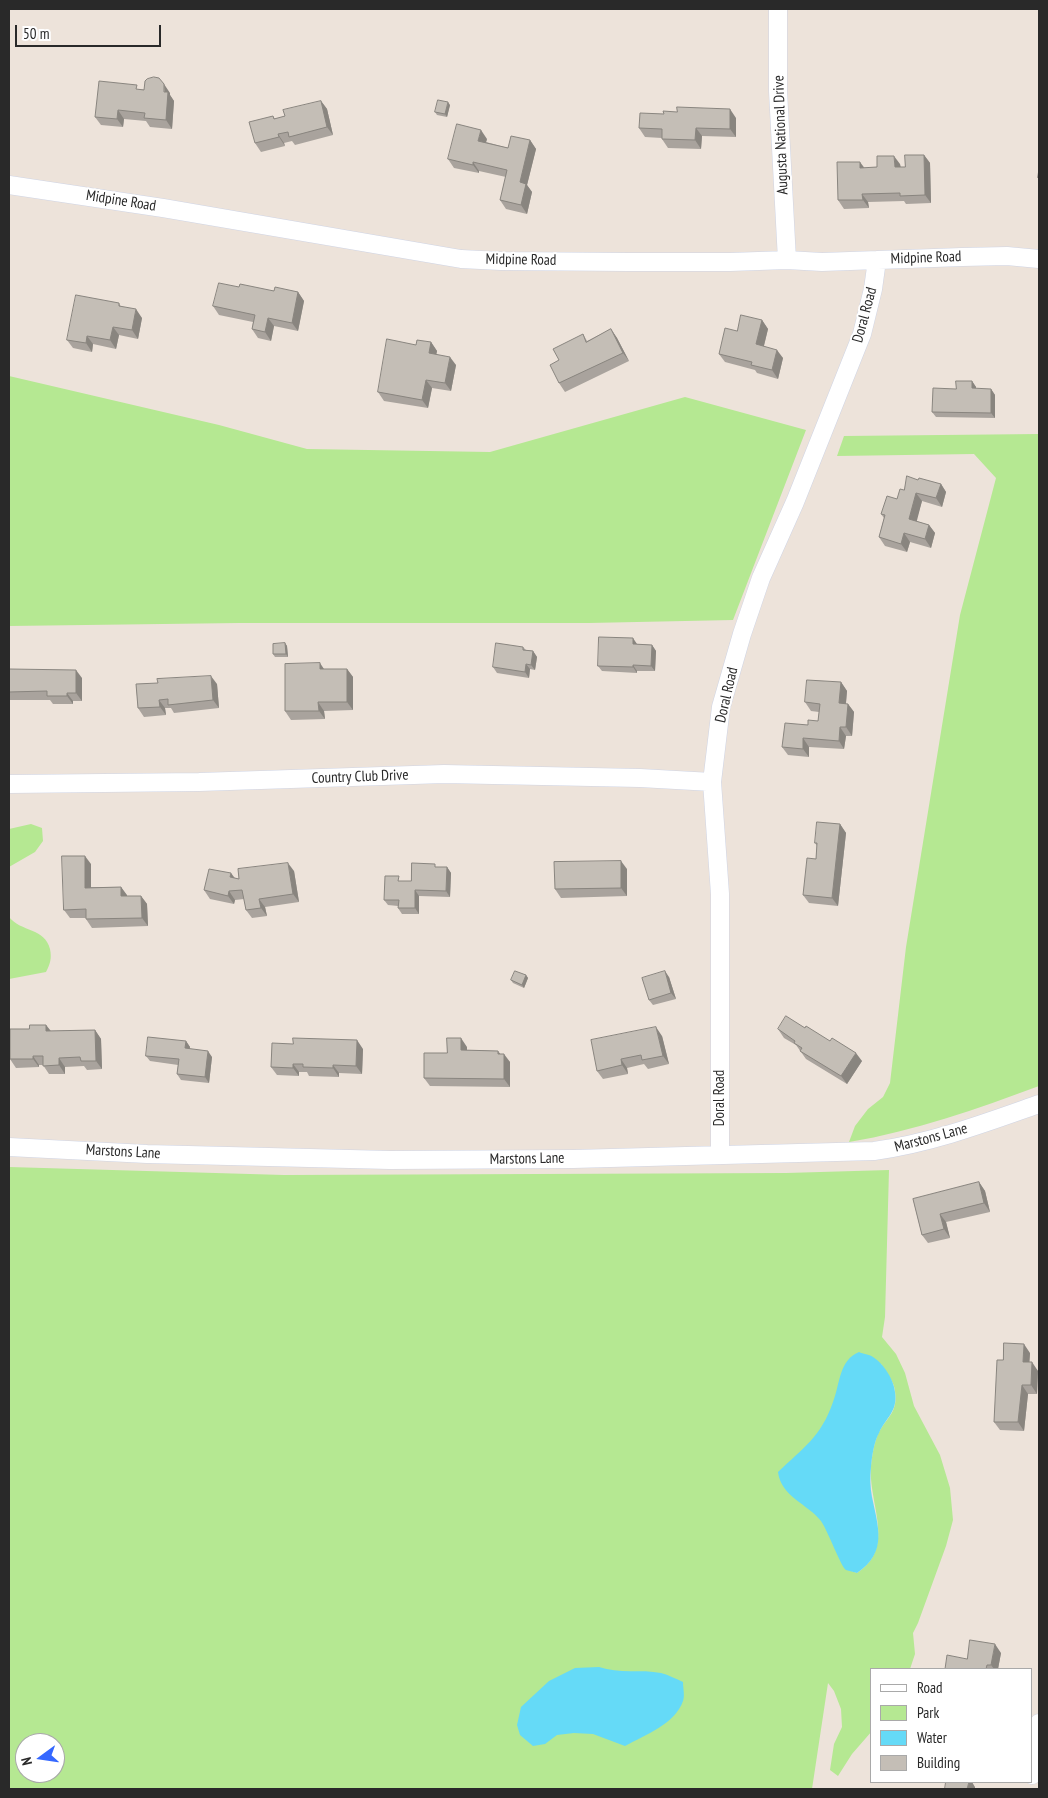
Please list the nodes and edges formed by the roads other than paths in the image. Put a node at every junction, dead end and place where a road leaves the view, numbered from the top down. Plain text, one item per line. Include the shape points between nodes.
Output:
1 (778, 9) edge
2 (9, 185) edge
3 (787, 260) junction
4 (877, 260) junction
5 (1039, 260) edge
6 (712, 782) junction
7 (9, 784) edge
8 (1039, 1104) edge
9 (9, 1147) edge
10 (720, 1154) junction
11 (1039, 1723) edge
12 (1033, 1768) edge

1 - 3 street, Augusta National Drive via 778,91
2 - 3 street, Midpine Road via 462,259
3 - 4 street, Midpine Road
4 - 5 street, Midpine Road via 1007,256
4 - 6 street, Doral Road via 862,334 761,578 742,634 721,707
6 - 7 street, Country Club Drive via 444,774
6 - 10 street, Doral Road via 720,894
8 - 10 street, Marstons Lane via 942,1138 904,1147 874,1151
9 - 10 street, Marstons Lane via 390,1160
11 - 12 street

